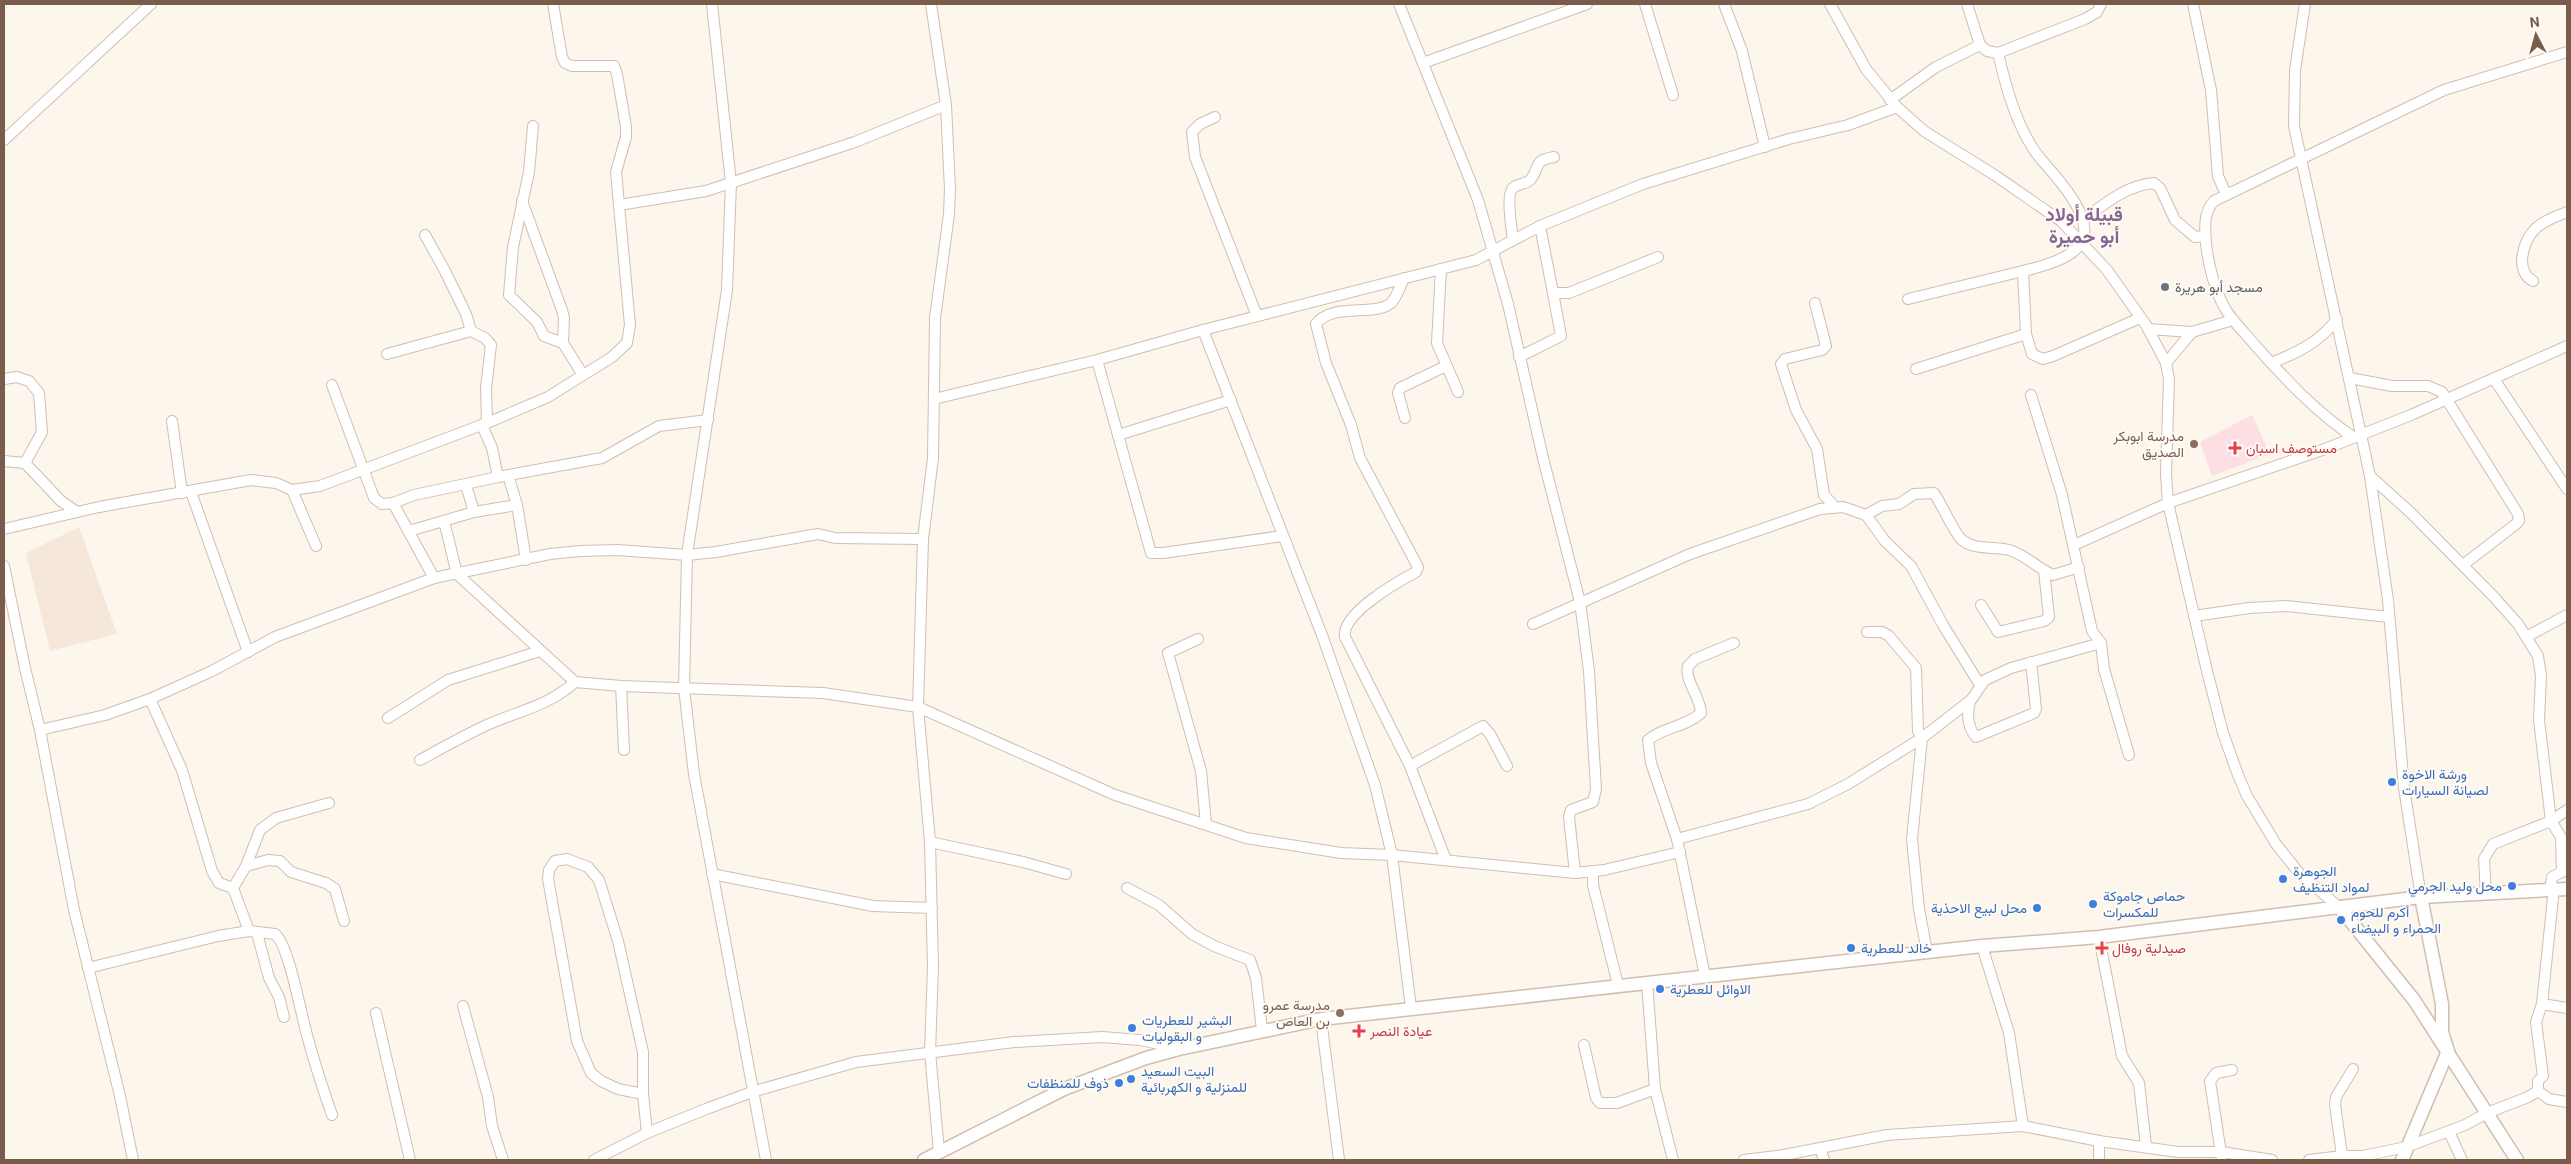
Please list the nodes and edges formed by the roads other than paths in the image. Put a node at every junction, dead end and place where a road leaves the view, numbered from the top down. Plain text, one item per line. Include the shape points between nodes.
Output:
1 (152, 4) edge
2 (553, 4) edge
3 (712, 4) edge
4 (931, 4) edge
5 (1399, 4) edge
6 (1587, 4) edge
7 (1645, 4) edge
8 (1724, 4) edge
9 (1830, 4) edge
10 (1967, 4) edge
11 (2101, 4) edge
12 (2193, 4) edge
13 (2304, 4) edge
14 (1980, 45) junction
15 (2567, 52) edge
16 (1998, 54) junction
17 (1423, 63) junction
18 (1673, 95) dead end
19 (1894, 104) junction
20 (946, 105) junction
21 (1215, 117) dead end
22 (534, 126) dead end
23 (4, 140) edge
24 (1764, 147) junction
25 (1554, 157) dead end
26 (2301, 160) junction
27 (731, 183) junction
28 (2230, 193) junction
29 (521, 200) junction
30 (619, 205) junction
31 (2567, 212) edge
32 (2083, 220) junction
33 (1540, 226) junction
34 (425, 235) dead end
35 (2206, 236) junction
36 (1514, 240) junction
37 (2083, 242) junction
38 (1494, 252) junction
39 (1658, 257) dead end
40 (1441, 268) junction
41 (2023, 271) junction
42 (1404, 278) junction
43 (2533, 281) dead end
44 (1553, 293) junction
45 (1908, 299) dead end
46 (1815, 303) dead end
47 (1257, 316) junction
48 (2140, 318) junction
49 (2337, 319) junction
50 (2233, 320) junction
51 (2148, 329) junction
52 (1203, 330) junction
53 (471, 331) junction
54 (2192, 332) junction
55 (2026, 334) junction
56 (563, 343) junction
57 (2567, 346) edge
58 (387, 354) dead end
59 (1519, 357) junction
60 (1097, 360) junction
61 (2166, 363) junction
62 (2271, 363) junction
63 (1446, 366) junction
64 (1916, 369) dead end
65 (583, 375) junction
66 (2350, 378) junction
67 (4, 379) edge
68 (2494, 380) junction
69 (332, 385) dead end
70 (1458, 392) dead end
71 (2031, 395) dead end
72 (934, 399) junction
73 (1231, 400) junction
74 (2447, 400) junction
75 (1405, 418) dead end
76 (708, 420) junction
77 (172, 422) dead end
78 (484, 424) junction
79 (1118, 435) junction
80 (2357, 435) junction
81 (4, 461) edge
82 (25, 463) junction
83 (362, 471) junction
84 (503, 476) junction
85 (2370, 476) junction
86 (466, 485) junction
87 (2567, 489) edge
88 (292, 490) junction
89 (187, 492) junction
90 (2168, 502) junction
91 (392, 503) junction
92 (517, 505) junction
93 (1835, 507) junction
94 (77, 512) junction
95 (474, 512) junction
96 (1866, 515) junction
97 (444, 521) junction
98 (4, 529) edge
99 (409, 531) junction
100 (1282, 536) junction
101 (923, 539) junction
102 (2074, 545) junction
103 (316, 546) dead end
104 (687, 555) junction
105 (526, 560) junction
106 (2463, 565) junction
107 (4, 566) edge
108 (2079, 567) junction
109 (2044, 571) junction
110 (457, 574) junction
111 (434, 578) junction
112 (1580, 602) junction
113 (1981, 605) dead end
114 (2194, 616) junction
115 (2389, 617) junction
116 (2566, 617) edge
117 (1533, 624) dead end
118 (1867, 632) dead end
119 (2526, 637) junction
120 (1198, 639) dead end
121 (1734, 644) dead end
122 (2101, 644) junction
123 (540, 651) junction
124 (248, 652) junction
125 (2031, 662) junction
126 (575, 682) junction
127 (1980, 685) junction
128 (620, 686) junction
129 (684, 688) junction
130 (150, 699) junction
131 (1971, 700) junction
132 (918, 707) junction
133 (388, 718) dead end
134 (40, 730) junction
135 (1922, 738) junction
136 (624, 750) dead end
137 (2129, 755) dead end
138 (420, 760) dead end
139 (1410, 766) junction
140 (1507, 766) dead end
141 (329, 803) dead end
142 (2567, 810) edge
143 (2551, 821) junction
144 (1206, 824) junction
145 (1677, 839) junction
146 (930, 842) junction
147 (1680, 852) junction
148 (1392, 856) junction
149 (1446, 860) junction
150 (246, 866) junction
151 (1592, 872) junction
152 (1575, 873) junction
153 (712, 874) junction
154 (1066, 874) dead end
155 (233, 888) junction
156 (1128, 888) dead end
157 (2554, 888) junction
158 (2567, 889) edge
159 (2486, 893) junction
160 (2421, 897) junction
161 (932, 908) junction
162 (2340, 908) junction
163 (344, 921) dead end
164 (253, 932) junction
165 (2099, 936) junction
166 (1982, 946) junction
167 (1927, 952) junction
168 (88, 968) junction
169 (1705, 976) junction
170 (1647, 982) junction
171 (1618, 986) junction
172 (2542, 1004) junction
173 (463, 1006) dead end
174 (1411, 1008) junction
175 (2567, 1008) edge
176 (376, 1013) dead end
177 (284, 1018) dead end
178 (1321, 1018) junction
179 (1262, 1030) junction
180 (1584, 1044) dead end
181 (1179, 1048) junction
182 (2448, 1051) junction
183 (930, 1052) junction
184 (2353, 1069) dead end
185 (2232, 1070) dead end
186 (1655, 1090) junction
187 (2538, 1091) junction
188 (752, 1092) junction
189 (642, 1094) junction
190 (2567, 1102) edge
191 (2487, 1113) junction
192 (332, 1115) dead end
193 (2023, 1126) junction
194 (2449, 1132) junction
195 (647, 1133) junction
196 (2099, 1141) junction
197 (2146, 1146) junction
198 (2406, 1147) junction
199 (1820, 1148) junction
200 (2178, 1156) edge
201 (2222, 1156) edge
202 (2342, 1156) junction
203 (933, 1157) edge
204 (134, 1160) edge
205 (410, 1160) edge
206 (503, 1160) edge
207 (594, 1160) edge
208 (766, 1160) edge
209 (1339, 1160) edge
210 (1673, 1160) edge
211 (1744, 1160) edge
212 (1824, 1160) edge
213 (2099, 1160) edge
214 (2272, 1160) edge
215 (2309, 1160) edge
216 (2402, 1160) edge
217 (2462, 1160) edge
218 (2517, 1160) edge

1 - 23 street
2 - 30 street via 565,63 572,66 614,66 617,74 626,127 616,172
3 - 27 street
4 - 20 street
5 - 17 street
6 - 17 street
7 - 18 street
8 - 24 street via 1742,51
9 - 19 street via 1866,69
10 - 14 street
11 - 16 street via 2097,12 2085,19
12 - 28 street via 2211,90 2218,176 2225,192
13 - 26 street via 2294,108
14 - 16 street
14 - 19 street via 1936,67
15 - 26 street via 2444,90
16 - 32 street via 2025,134 2063,184
17 - 38 street via 1478,200
19 - 24 street via 1848,125
19 - 37 street via 1924,131 2051,213
20 - 27 street via 855,142
20 - 72 street via 949,214 935,318
21 - 47 street via 1192,132 1195,158
22 - 29 street via 529,172
24 - 33 street via 1643,184
25 - 36 street via 1542,159 1527,183 1511,190 1509,203
26 - 28 street
26 - 49 street
27 - 30 street via 706,191
27 - 76 street via 727,290
28 - 35 street via 2209,206
29 - 56 street via 562,310
29 - 56 street via 512,247 509,295 537,322 544,336
30 - 65 street via 627,277 629,338 625,347
31 - 43 street via 2541,224 2526,242 2522,271
32 - 35 street via 2110,199 2136,186 2154,183 2160,188 2174,220 2195,237
32 - 37 street via 2086,229
33 - 36 street
33 - 44 street
34 - 53 street via 466,314
35 - 50 street via 2213,278
36 - 38 street
37 - 41 street via 2066,257
37 - 48 street via 2108,270
38 - 40 street
38 - 59 street
39 - 44 street via 1569,293
40 - 42 street
40 - 63 street via 1437,343
41 - 45 street
41 - 55 street
42 - 47 street
42 - 139 street via 1391,302 1384,307 1342,311 1316,324 1326,363 1351,425 1360,458 1418,567 1416,572 1390,586 1366,605 1347,624 1344,634
44 - 59 street via 1561,336
46 - 93 street via 1825,348 1785,359 1781,364 1796,410 1817,449 1824,496
47 - 52 street
48 - 51 street
48 - 55 street via 2043,359 2032,354
49 - 62 street via 2316,341
49 - 66 street
50 - 54 street
50 - 62 street
51 - 54 street
51 - 61 street
52 - 60 street
52 - 73 street
53 - 58 street
53 - 78 street via 491,345
54 - 61 street
55 - 64 street
56 - 65 street
57 - 68 street
59 - 112 street
60 - 72 street
60 - 79 street
61 - 90 street via 2170,395 2166,457
62 - 80 street via 2310,404
63 - 70 street
63 - 75 street via 1400,388 1398,393
65 - 78 street via 548,396
66 - 74 street via 2392,386 2428,386 2442,392
66 - 80 street
67 - 82 street via 29,381 39,393 42,432
68 - 74 street
68 - 87 street
69 - 83 street
71 - 102 street
72 - 101 street via 933,458
73 - 79 street
73 - 100 street
74 - 80 street
74 - 106 street via 2519,518
76 - 84 street via 659,426 602,458
76 - 104 street
77 - 89 street
78 - 83 street
78 - 84 street
79 - 100 street via 1151,552
80 - 85 street
80 - 90 street via 2325,449
81 - 82 street
82 - 94 street via 61,501
83 - 88 street via 320,486
83 - 91 street via 376,501
84 - 86 street
84 - 92 street
85 - 106 street
85 - 115 street
86 - 91 street via 414,495
86 - 95 street
88 - 89 street via 276,482 251,480
88 - 103 street
89 - 94 street
89 - 124 street
90 - 102 street
90 - 114 street
91 - 99 street
92 - 95 street
92 - 105 street
93 - 96 street
93 - 112 street via 1820,509 1690,554
94 - 98 street
95 - 97 street
96 - 109 street via 1882,506 1899,504 1914,494 1934,493 1964,542 2012,551 2025,556
96 - 127 street via 1885,541 1911,566
97 - 99 street
97 - 110 street
99 - 111 street
100 - 148 street via 1322,635 1372,776
101 - 104 street via 835,538 818,534
101 - 132 street
102 - 108 street
104 - 105 street via 580,551
104 - 129 street
105 - 110 street
106 - 119 street via 2494,596
107 - 134 street
108 - 109 street via 2058,574
108 - 122 street via 2092,631
109 - 113 street via 2049,617 2044,622 1998,632
110 - 111 street
110 - 123 street
111 - 124 street via 325,617
112 - 117 street
112 - 152 street via 1589,671 1596,789 1593,802 1571,810 1569,817
114 - 115 street via 2286,606
114 - 162 street via 2223,733 2247,796 2276,844 2300,874
115 - 160 street via 2404,788
116 - 119 street
118 - 135 street via 1882,632 1890,636 1916,668 1918,731
119 - 143 street via 2538,656 2541,668 2539,720
120 - 144 street via 1168,653 1201,771
121 - 145 street via 1694,659 1688,666 1701,713 1686,724 1648,740 1651,763
122 - 125 street
122 - 137 street via 2104,669
123 - 126 street
123 - 133 street via 448,680
124 - 130 street
125 - 127 street via 1998,674
125 - 131 street via 2034,713 1976,737 1967,714
126 - 128 street
126 - 138 street via 548,701 489,724
127 - 131 street
128 - 129 street
128 - 136 street
129 - 132 street via 823,693
129 - 153 street via 694,774
130 - 134 street via 105,715
130 - 155 street via 182,770 212,871 219,883
131 - 135 street
132 - 144 street via 1115,795
132 - 146 street
134 - 168 street
135 - 145 street via 1848,784 1808,804
135 - 167 street via 1912,839
139 - 140 street via 1483,726
139 - 149 street
141 - 150 street via 276,818 260,830
142 - 143 street
143 - 157 street via 2561,837 2562,872 2552,877
143 - 159 street via 2502,838 2488,849 2484,859
144 - 148 street via 1246,838 1305,849
145 - 147 street
146 - 154 street
146 - 161 street
147 - 151 street
147 - 169 street
148 - 149 street
148 - 174 street
149 - 152 street
150 - 155 street
150 - 163 street via 268,860 280,861 291,872 326,883 335,889
151 - 152 street
151 - 171 street
153 - 161 street via 873,906
153 - 188 street
155 - 164 street
156 - 179 street via 1159,905 1192,934 1250,960 1256,978
157 - 158 street
157 - 159 street
157 - 172 street
159 - 160 street
160 - 162 street
160 - 182 street via 2442,1004 2442,1032
161 - 183 street
162 - 165 street
162 - 182 street via 2414,1000
164 - 168 street via 218,936
164 - 177 street
164 - 192 street via 275,934 280,940
165 - 166 street
165 - 197 street via 2122,1056 2139,1083
166 - 167 street
166 - 193 street via 2009,1033
167 - 169 street
168 - 204 street
169 - 170 street
170 - 171 street
170 - 186 street
171 - 174 street
172 - 175 street
172 - 187 street via 2536,1022 2543,1076 2538,1081
173 - 206 street
174 - 178 street
176 - 205 street
178 - 179 street
178 - 209 street
179 - 181 street
180 - 186 street via 1600,1104 1617,1103
181 - 183 street via 1113,1036 1014,1042
181 - 203 street via 1064,1089
182 - 191 street
182 - 198 street
183 - 188 street via 856,1062
183 - 203 street
184 - 202 street via 2335,1104
185 - 201 street via 2216,1072 2210,1081
186 - 210 street
187 - 190 street via 2548,1098
187 - 191 street
188 - 195 street
188 - 208 street
189 - 189 street via 643,1052 618,941 599,880 588,867 567,859 555,861 548,879 577,1041 591,1073 600,1082
189 - 195 street
191 - 194 street
191 - 218 street
193 - 196 street
193 - 199 street via 1887,1135
194 - 198 street
194 - 217 street
195 - 207 street
196 - 197 street
196 - 213 street
197 - 200 street
198 - 202 street via 2363,1156
198 - 216 street
199 - 211 street
199 - 212 street
200 - 201 street
201 - 214 street
202 - 215 street

